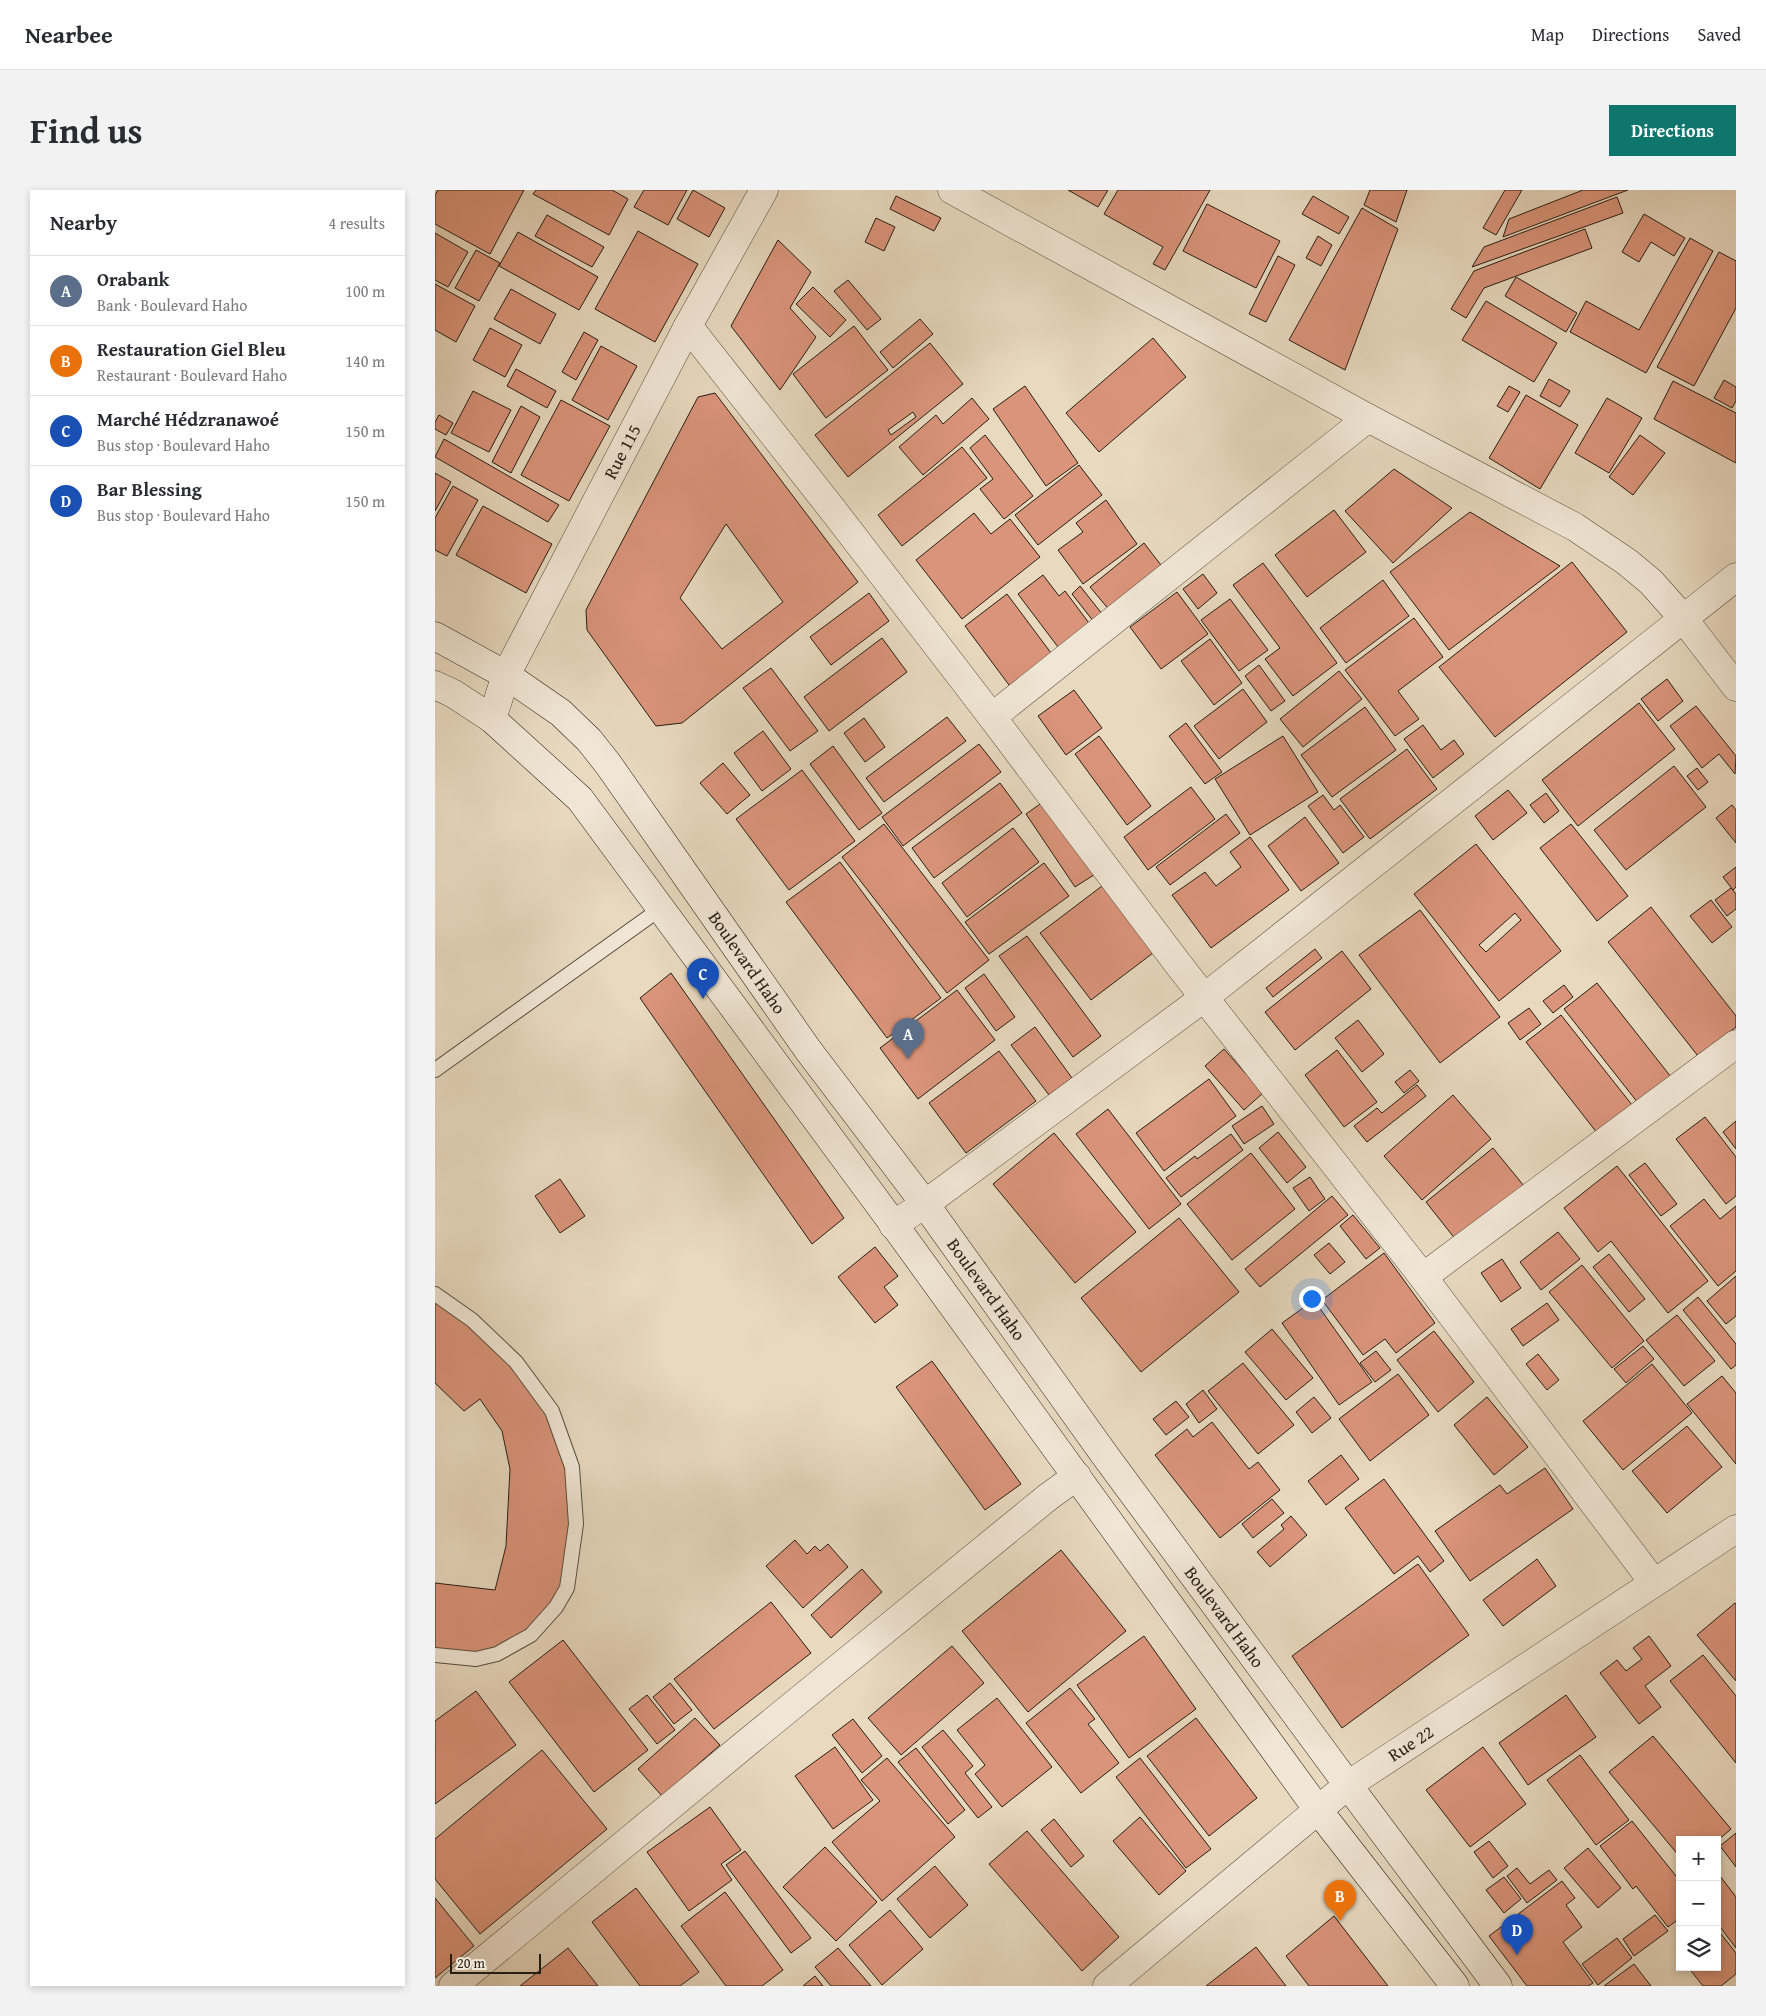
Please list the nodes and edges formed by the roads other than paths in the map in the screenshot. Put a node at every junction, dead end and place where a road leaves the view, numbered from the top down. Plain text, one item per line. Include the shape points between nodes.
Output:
1 (764, 190) edge
2 (952, 190) edge
3 (688, 326) junction
4 (1368, 418) junction
5 (1736, 577) edge
6 (1683, 618) junction
7 (435, 636) edge
8 (506, 675) junction
9 (435, 685) edge
10 (1736, 688) edge
11 (993, 717) junction
12 (492, 719) junction
13 (660, 909) junction
14 (1205, 997) junction
15 (1736, 1044) edge
16 (435, 1070) edge
17 (925, 1204) junction
18 (893, 1225) junction
19 (1423, 1277) junction
20 (435, 1294) edge
21 (1077, 1476) junction
22 (1736, 1529) edge
23 (1654, 1582) junction
24 (435, 1655) edge
25 (1348, 1785) junction
26 (1318, 1810) junction
27 (453, 1986) edge
28 (1107, 1986) edge
29 (1455, 1986) edge
30 (1498, 1986) edge

1 - 3 street, Rue 115
2 - 4 street
3 - 8 street, Rue 115
3 - 11 street
4 - 6 street via 1575,527 1640,572
4 - 11 street
5 - 6 street
6 - 10 street
6 - 14 street
7 - 8 street, Boulevard Haho
8 - 12 street, Rue 115
8 - 17 street, Boulevard Haho via 561,713 589,740 808,1050
9 - 12 street, Boulevard Haho
11 - 14 street
12 - 13 street, Boulevard Haho via 580,800
13 - 16 lane
13 - 18 street, Boulevard Haho
14 - 17 street
14 - 19 street
15 - 19 street
17 - 18 street
17 - 25 street, Boulevard Haho
18 - 21 street, Boulevard Haho
19 - 23 street
20 - 24 lane via 472,1320 516,1362 552,1411 571,1467 576,1524 567,1588 556,1607 531,1635 497,1654 476,1660
21 - 26 street, Boulevard Haho
21 - 27 street
22 - 23 street, Rue 22
23 - 25 street, Rue 22
25 - 26 street, Rue 22
25 - 30 street, Boulevard Haho
26 - 28 street, Rue 22
26 - 29 street, Boulevard Haho

